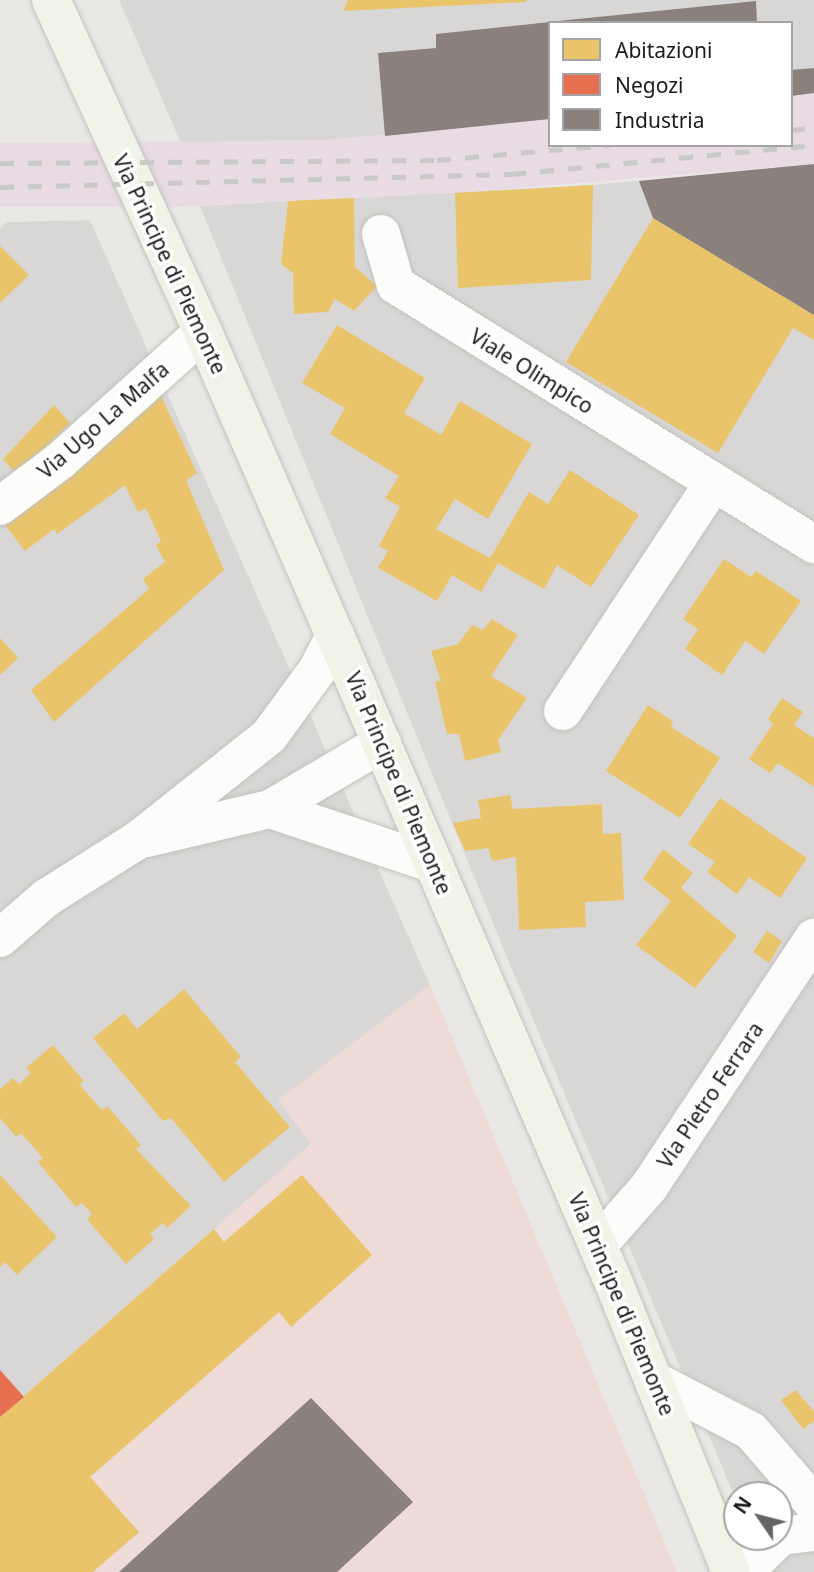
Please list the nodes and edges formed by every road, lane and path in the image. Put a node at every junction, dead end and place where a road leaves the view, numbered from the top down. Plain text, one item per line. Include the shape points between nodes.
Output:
1 (51, 0) edge
2 (381, 234) dead end
3 (203, 332) junction
4 (712, 485) junction
5 (0, 506) edge
6 (814, 544) edge
7 (335, 635) junction
8 (563, 711) dead end
9 (382, 743) junction
10 (270, 809) junction
11 (138, 840) junction
12 (434, 864) junction
13 (0, 938) edge
14 (814, 938) edge
15 (598, 1245) junction
16 (655, 1381) junction
17 (814, 1504) edge
18 (814, 1532) edge
19 (732, 1572) edge
20 (744, 1572) edge

1 - 3 main road, Via Principe di Piemonte
2 - 4 street, Viale Olimpico via 396,285
3 - 5 street, Via Ugo La Malfa via 61,460
3 - 7 main road, Via Principe di Piemonte
4 - 6 street, Viale Olimpico
4 - 8 street
7 - 9 main road, Via Principe di Piemonte
7 - 11 street via 318,669 268,736
9 - 10 street
9 - 12 main road, Via Principe di Piemonte
10 - 11 street
10 - 12 street
11 - 13 street via 46,898
12 - 15 main road, Via Principe di Piemonte
14 - 15 street, Via Pietro Ferrara via 649,1187
15 - 16 main road, Via Principe di Piemonte
16 - 17 street via 751,1431
16 - 19 main road, Via Principe di Piemonte
18 - 20 street via 781,1536

